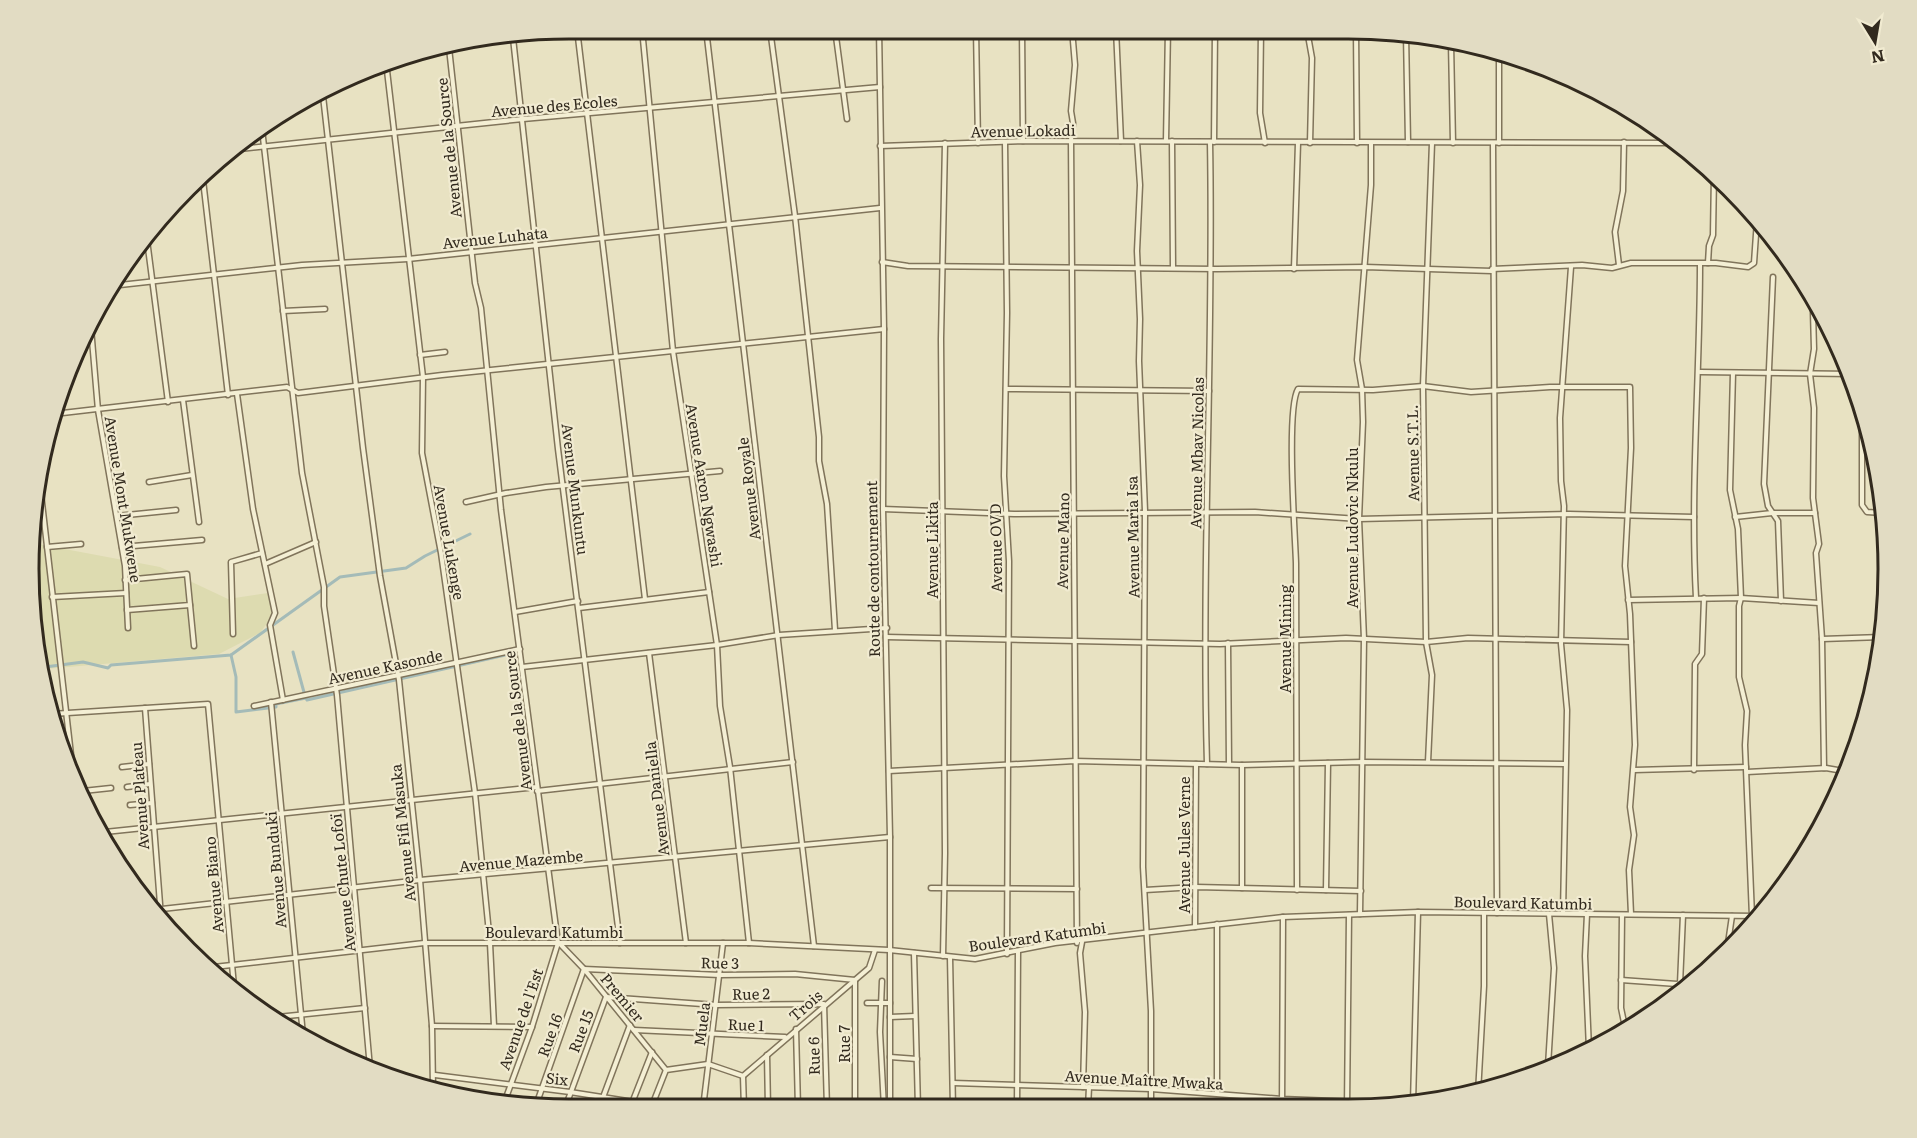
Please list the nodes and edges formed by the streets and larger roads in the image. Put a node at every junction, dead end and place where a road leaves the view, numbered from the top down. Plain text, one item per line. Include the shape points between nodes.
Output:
1 (578, 39) edge
2 (643, 39) edge
3 (707, 39) edge
4 (771, 39) edge
5 (836, 39) edge
6 (879, 39) edge
7 (975, 39) edge
8 (1022, 39) edge
9 (1073, 39) edge
10 (1116, 39) edge
11 (1168, 39) edge
12 (1215, 39) edge
13 (1261, 39) edge
14 (1309, 39) edge
15 (1356, 39) edge
16 (514, 42) edge
17 (1406, 43) edge
18 (1451, 49) edge
19 (450, 53) edge
20 (1499, 61) edge
21 (387, 71) edge
22 (880, 87) junction
23 (843, 90) junction
24 (779, 97) junction
25 (323, 100) edge
26 (715, 104) junction
27 (651, 108) junction
28 (586, 114) junction
29 (523, 119) junction
30 (847, 119) dead end
31 (458, 127) junction
32 (393, 133) junction
33 (263, 137) edge
34 (327, 140) junction
35 (1023, 141) junction
36 (1071, 141) junction
37 (1121, 141) junction
38 (1137, 141) junction
39 (1166, 141) junction
40 (1172, 141) junction
41 (1005, 142) junction
42 (1212, 142) junction
43 (1265, 142) junction
44 (1310, 142) junction
45 (1357, 142) junction
46 (1408, 142) junction
47 (1454, 142) junction
48 (1624, 142) junction
49 (945, 143) junction
50 (978, 143) junction
51 (1298, 143) junction
52 (1371, 143) junction
53 (1432, 143) junction
54 (1493, 143) junction
55 (1499, 143) junction
56 (1663, 143) edge
57 (880, 146) junction
58 (264, 147) junction
59 (247, 149) edge
60 (204, 185) edge
61 (1714, 186) edge
62 (881, 208) junction
63 (795, 216) junction
64 (728, 224) junction
65 (663, 232) junction
66 (1756, 232) edge
67 (602, 239) junction
68 (536, 243) junction
69 (148, 247) edge
70 (472, 251) junction
71 (408, 259) junction
72 (882, 261) junction
73 (342, 263) junction
74 (1708, 263) junction
75 (1700, 264) junction
76 (1006, 265) junction
77 (944, 266) junction
78 (1619, 266) junction
79 (1073, 267) junction
80 (1173, 267) junction
81 (1365, 267) junction
82 (1571, 267) junction
83 (278, 268) junction
84 (1138, 268) junction
85 (1212, 269) junction
86 (1294, 269) junction
87 (1428, 269) junction
88 (1492, 270) junction
89 (214, 276) junction
90 (1773, 278) dead end
91 (153, 282) junction
92 (122, 285) edge
93 (325, 309) dead end
94 (283, 311) junction
95 (1815, 319) edge
96 (884, 329) junction
97 (807, 338) junction
98 (92, 339) edge
99 (743, 344) junction
100 (673, 351) junction
101 (445, 352) dead end
102 (420, 355) junction
103 (615, 357) junction
104 (550, 364) junction
105 (488, 372) junction
106 (1700, 372) junction
107 (1733, 373) junction
108 (1767, 374) junction
109 (1809, 374) junction
110 (1841, 374) edge
111 (423, 377) junction
112 (356, 385) junction
113 (1423, 386) junction
114 (1563, 387) junction
115 (1006, 389) junction
116 (1362, 389) junction
117 (1494, 389) junction
118 (292, 390) junction
119 (1209, 391) junction
120 (1074, 392) junction
121 (1140, 392) junction
122 (237, 394) junction
123 (228, 395) junction
124 (183, 400) junction
125 (168, 402) junction
126 (98, 410) junction
127 (63, 413) edge
128 (1862, 440) edge
129 (720, 471) dead end
130 (691, 473) junction
131 (192, 475) junction
132 (628, 479) junction
133 (149, 482) dead end
134 (563, 486) junction
135 (500, 494) junction
136 (466, 502) dead end
137 (883, 509) junction
138 (43, 510) edge
139 (176, 510) dead end
140 (942, 511) junction
141 (1145, 511) junction
142 (1208, 512) junction
143 (1874, 512) edge
144 (1007, 513) junction
145 (1074, 513) junction
146 (1772, 513) junction
147 (1815, 513) junction
148 (1563, 514) junction
149 (1628, 515) junction
150 (117, 516) junction
151 (1293, 516) junction
152 (1495, 516) junction
153 (1694, 517) junction
154 (1425, 518) junction
155 (1735, 518) junction
156 (1359, 519) junction
157 (199, 522) dead end
158 (202, 540) dead end
159 (316, 542) junction
160 (81, 544) dead end
161 (47, 547) junction
162 (122, 547) junction
163 (262, 553) junction
164 (264, 564) junction
165 (126, 580) junction
166 (709, 592) junction
167 (126, 593) junction
168 (52, 597) junction
169 (1696, 598) junction
170 (1704, 598) junction
171 (1741, 598) junction
172 (645, 599) junction
173 (1628, 600) junction
174 (578, 601) junction
175 (1781, 601) junction
176 (1819, 603) junction
177 (190, 605) junction
178 (579, 608) junction
179 (127, 610) junction
180 (515, 612) junction
181 (128, 628) dead end
182 (887, 628) junction
183 (835, 630) junction
184 (233, 634) dead end
185 (779, 635) junction
186 (886, 637) junction
187 (1873, 637) edge
188 (1495, 638) junction
189 (1364, 639) junction
190 (1562, 639) junction
191 (1822, 639) junction
192 (942, 640) junction
193 (1008, 640) junction
194 (1296, 640) junction
195 (1426, 642) junction
196 (1631, 642) junction
197 (1073, 643) junction
198 (1145, 643) junction
199 (1204, 643) junction
200 (1228, 643) junction
201 (717, 645) junction
202 (194, 646) dead end
203 (520, 649) junction
204 (650, 653) junction
205 (585, 660) junction
206 (457, 663) junction
207 (522, 667) junction
208 (398, 676) junction
209 (337, 691) junction
210 (283, 700) junction
211 (254, 706) dead end
212 (272, 706) junction
213 (144, 708) junction
214 (65, 712) junction
215 (59, 713) edge
216 (70, 746) edge
217 (1075, 760) junction
218 (794, 762) junction
219 (1362, 762) junction
220 (1428, 762) junction
221 (1328, 763) junction
222 (1145, 764) junction
223 (1196, 764) junction
224 (1207, 764) junction
225 (1229, 764) junction
226 (1565, 764) junction
227 (149, 765) junction
228 (1008, 765) junction
229 (1242, 765) junction
230 (1295, 765) junction
231 (1495, 765) junction
232 (122, 767) dead end
233 (730, 767) junction
234 (943, 767) junction
235 (1824, 768) junction
236 (1747, 769) junction
237 (1634, 770) junction
238 (1694, 770) junction
239 (1839, 770) edge
240 (889, 771) junction
241 (666, 777) junction
242 (600, 783) junction
243 (150, 784) junction
244 (127, 787) dead end
245 (111, 788) dead end
246 (537, 789) junction
247 (88, 790) edge
248 (475, 793) junction
249 (412, 799) junction
250 (152, 803) junction
251 (130, 805) dead end
252 (346, 805) junction
253 (282, 813) junction
254 (219, 819) junction
255 (153, 826) junction
256 (109, 832) edge
257 (890, 837) junction
258 (803, 846) junction
259 (739, 852) junction
260 (676, 857) junction
261 (611, 864) junction
262 (548, 870) junction
263 (483, 875) junction
264 (420, 880) junction
265 (1196, 887) junction
266 (354, 888) junction
267 (930, 888) dead end
268 (945, 888) junction
269 (1009, 888) junction
270 (1242, 888) junction
271 (1077, 889) junction
272 (1145, 890) junction
273 (1297, 890) junction
274 (1326, 890) junction
275 (1361, 891) junction
276 (290, 896) junction
277 (226, 902) junction
278 (160, 905) edge
279 (163, 909) edge
280 (1754, 909) edge
281 (1418, 912) junction
282 (1484, 913) junction
283 (1497, 913) junction
284 (1563, 913) junction
285 (1360, 914) junction
286 (1549, 914) junction
287 (1587, 914) junction
288 (1631, 914) junction
289 (1349, 915) junction
290 (1622, 915) junction
291 (1683, 915) junction
292 (1732, 916) junction
293 (1748, 916) edge
294 (1283, 917) junction
295 (1217, 924) junction
296 (1195, 927) junction
297 (1146, 932) junction
298 (1729, 937) edge
299 (1079, 942) junction
300 (424, 943) junction
301 (490, 943) junction
302 (620, 943) junction
303 (686, 943) junction
304 (723, 943) junction
305 (558, 944) junction
306 (749, 944) junction
307 (814, 946) junction
308 (361, 950) junction
309 (875, 950) junction
310 (889, 950) junction
311 (1018, 951) junction
312 (914, 953) junction
313 (1007, 954) junction
314 (943, 956) junction
315 (950, 957) junction
316 (295, 958) junction
317 (231, 965) junction
318 (219, 966) edge
319 (584, 969) junction
320 (720, 975) junction
321 (233, 978) edge
322 (855, 980) junction
323 (1621, 980) junction
324 (882, 981) dead end
325 (1680, 981) edge
326 (1677, 984) edge
327 (606, 997) junction
328 (881, 1002) junction
329 (867, 1003) dead end
330 (890, 1003) junction
331 (824, 1004) junction
332 (716, 1005) junction
333 (365, 1008) junction
334 (301, 1014) junction
335 (285, 1016) edge
336 (915, 1016) junction
337 (890, 1017) junction
338 (1624, 1021) edge
339 (630, 1024) junction
340 (432, 1026) junction
341 (494, 1026) junction
342 (302, 1027) edge
343 (532, 1027) junction
344 (796, 1029) junction
345 (634, 1030) junction
346 (712, 1035) junction
347 (786, 1037) junction
348 (1589, 1041) edge
349 (881, 1046) junction
350 (890, 1047) junction
351 (652, 1052) junction
352 (767, 1055) junction
353 (890, 1057) junction
354 (917, 1059) junction
355 (368, 1060) edge
356 (1548, 1060) edge
357 (708, 1064) junction
358 (666, 1070) junction
359 (435, 1075) junction
360 (743, 1076) junction
361 (434, 1081) edge
362 (953, 1083) junction
363 (1479, 1083) edge
364 (510, 1084) junction
365 (1018, 1086) junction
366 (1083, 1087) junction
367 (1089, 1087) junction
368 (542, 1089) junction
369 (1151, 1089) junction
370 (570, 1092) junction
371 (1217, 1094) junction
372 (506, 1095) edge
373 (1412, 1095) edge
374 (539, 1098) edge
375 (602, 1098) junction
376 (568, 1099) edge
377 (610, 1099) edge
378 (633, 1099) edge
379 (654, 1099) edge
380 (704, 1099) edge
381 (744, 1099) edge
382 (768, 1099) edge
383 (798, 1099) edge
384 (827, 1099) edge
385 (855, 1099) edge
386 (884, 1099) edge
387 (890, 1099) edge
388 (918, 1099) edge
389 (953, 1099) edge
390 (1017, 1099) edge
391 (1088, 1099) edge
392 (1151, 1099) edge
393 (1282, 1099) joint
394 (1347, 1099) edge

1 - 28 street
2 - 27 street, Avenue Aaron Ngwashi
3 - 26 street, Avenue Royale
4 - 24 street
5 - 23 street
6 - 22 street, Route de contournement
7 - 50 street
8 - 35 street
9 - 36 street, Avenue Mano
10 - 37 street
11 - 39 street
12 - 42 street, Avenue Mbav Nicolas
13 - 43 street via 1260,113
14 - 44 street via 1312,58
15 - 45 street
16 - 29 street, Avenue Munkuntu
17 - 46 street
18 - 47 street
19 - 31 street, Avenue de la Source
20 - 55 street
21 - 32 street, Avenue Lukenge
22 - 23 street, Avenue des Ecoles
22 - 57 street, Route de contournement
23 - 24 street, Avenue des Ecoles
23 - 30 street
24 - 26 street, Avenue des Ecoles
24 - 63 street
25 - 34 street, Avenue Fifi Masuka
26 - 27 street, Avenue des Ecoles
26 - 64 street, Avenue Royale
27 - 28 street, Avenue des Ecoles
27 - 65 street, Avenue Aaron Ngwashi
28 - 29 street, Avenue des Ecoles
28 - 67 street
29 - 31 street, Avenue des Ecoles
29 - 68 street, Avenue Munkuntu
31 - 32 street, Avenue des Ecoles
31 - 70 street, Avenue de la Source
32 - 34 street, Avenue des Ecoles
32 - 71 street, Avenue Lukenge
33 - 58 street, Avenue Chute Lofoï
34 - 58 street, Avenue des Ecoles
34 - 73 street, Avenue Fifi Masuka
35 - 36 street, Avenue Lokadi
35 - 41 street, Avenue Lokadi
36 - 37 street, Avenue Lokadi
36 - 79 street, Avenue Mano
37 - 38 street, Avenue Lokadi
38 - 39 street, Avenue Lokadi
38 - 84 street, Avenue Maria Isa
39 - 40 street, Avenue Lokadi
40 - 42 street, Avenue Lokadi
40 - 80 street
41 - 50 street, Avenue Lokadi
41 - 76 street, Avenue OVD
42 - 43 street, Avenue Lokadi
42 - 85 street, Avenue Mbav Nicolas
43 - 51 street, Avenue Lokadi
44 - 45 street, Avenue Lokadi
44 - 51 street, Avenue Lokadi
45 - 52 street, Avenue Lokadi
46 - 52 street, Avenue Lokadi
46 - 53 street, Avenue Lokadi
47 - 53 street, Avenue Lokadi
47 - 54 street, Avenue Lokadi
48 - 55 street, Avenue Lokadi
48 - 56 street, Avenue Lokadi
48 - 78 street via 1623,191 1615,232
49 - 50 street, Avenue Lokadi
49 - 57 street, Avenue Lokadi
49 - 77 street, Avenue Likita
51 - 86 street
52 - 81 street, Avenue Ludovic Nkulu
53 - 87 street, Avenue S.T.L.
54 - 55 street, Avenue Lokadi
54 - 88 street
57 - 62 street, Route de contournement
58 - 59 street, Avenue des Ecoles
58 - 83 street, Avenue Chute Lofoï
60 - 89 street
61 - 74 street
62 - 63 street, Avenue Luhata
62 - 72 street, Route de contournement
63 - 64 street, Avenue Luhata
63 - 97 street
64 - 65 street, Avenue Luhata
64 - 99 street, Avenue Royale
65 - 67 street, Avenue Luhata
65 - 100 street, Avenue Aaron Ngwashi
66 - 74 street via 1754,263 1748,267
67 - 68 street, Avenue Luhata
67 - 103 street
68 - 70 street, Avenue Luhata
68 - 104 street, Avenue Munkuntu
69 - 91 street
70 - 71 street, Avenue Luhata
70 - 105 street, Avenue de la Source
71 - 73 street, Avenue Luhata
71 - 102 street, Avenue Lukenge
72 - 77 street
72 - 96 street, Route de contournement
73 - 83 street, Avenue Luhata
73 - 112 street, Avenue Fifi Masuka
74 - 75 street
75 - 78 street
75 - 106 street
76 - 77 street
76 - 79 street
76 - 115 street, Avenue OVD
77 - 140 street, Avenue Likita
78 - 82 street
79 - 84 street
79 - 120 street, Avenue Mano
80 - 84 street
80 - 85 street
81 - 86 street
81 - 87 street
81 - 116 street, Avenue Ludovic Nkulu via 1357,360
82 - 88 street
82 - 114 street
83 - 89 street, Avenue Luhata
83 - 94 street, Avenue Chute Lofoï
84 - 121 street, Avenue Maria Isa
85 - 86 street
85 - 119 street, Avenue Mbav Nicolas
87 - 88 street
87 - 113 street, Avenue S.T.L.
88 - 117 street
89 - 91 street, Avenue Luhata
89 - 123 street
90 - 108 street
91 - 92 street, Avenue Luhata
91 - 125 street
93 - 94 street
94 - 118 street, Avenue Chute Lofoï
95 - 109 street
96 - 97 street
96 - 137 street, Route de contournement
97 - 99 street
97 - 183 street via 827,504
98 - 126 street, Avenue Mont Mukwene
99 - 100 street
99 - 185 street, Avenue Royale
100 - 103 street
100 - 130 street, Avenue Aaron Ngwashi
101 - 102 street
102 - 111 street, Avenue Lukenge
103 - 104 street
103 - 132 street
104 - 105 street
104 - 134 street, Avenue Munkuntu
105 - 111 street
105 - 135 street, Avenue de la Source
106 - 107 street
106 - 153 street
107 - 108 street
107 - 155 street via 1730,490
108 - 109 street
108 - 146 street via 1764,484
109 - 110 street
109 - 147 street via 1814,408
111 - 112 street
111 - 206 street, Avenue Lukenge via 422,453
112 - 118 street via 298,393
112 - 208 street, Avenue Fifi Masuka via 380,576
113 - 116 street
113 - 117 street via 1471,392
113 - 154 street, Avenue S.T.L.
114 - 117 street
114 - 148 street
114 - 149 street via 1630,387
115 - 120 street
115 - 144 street, Avenue OVD
116 - 151 street, Avenue Mining via 1298,389 1294,398
116 - 156 street, Avenue Ludovic Nkulu
117 - 152 street
118 - 122 street via 287,387
118 - 159 street, Avenue Chute Lofoï via 302,473
119 - 121 street
119 - 142 street, Avenue Mbav Nicolas
120 - 121 street
120 - 145 street, Avenue Mano
121 - 141 street, Avenue Maria Isa
122 - 123 street
122 - 163 street
123 - 124 street
124 - 125 street
124 - 131 street
125 - 126 street
126 - 127 street
126 - 150 street, Avenue Mont Mukwene
128 - 143 street via 1862,505 1867,512
129 - 130 street
130 - 132 street
130 - 166 street, Avenue Aaron Ngwashi
131 - 133 street
131 - 157 street
132 - 134 street
132 - 172 street
134 - 135 street
134 - 174 street, Avenue Munkuntu
135 - 136 street
135 - 180 street, Avenue de la Source
137 - 140 street
137 - 182 street, Route de contournement
138 - 161 street
139 - 150 street
140 - 144 street
140 - 192 street, Avenue Likita
141 - 142 street
141 - 145 street
141 - 198 street, Avenue Maria Isa
142 - 151 street
142 - 199 street, Avenue Mbav Nicolas
144 - 145 street
144 - 193 street, Avenue OVD
145 - 197 street, Avenue Mano
146 - 147 street
146 - 155 street
146 - 175 street via 1778,521
147 - 176 street
148 - 149 street
148 - 152 street
148 - 190 street
149 - 153 street
149 - 173 street
150 - 162 street, Avenue Mont Mukwene
151 - 156 street
151 - 194 street, Avenue Mining
152 - 154 street
152 - 188 street
153 - 169 street
154 - 156 street
154 - 195 street, Avenue S.T.L.
155 - 171 street
156 - 189 street, Avenue Ludovic Nkulu
158 - 162 street
159 - 164 street
159 - 209 street, Avenue Chute Lofoï
160 - 161 street
161 - 168 street
162 - 165 street, Avenue Mont Mukwene
163 - 164 street
163 - 184 street via 231,562
164 - 210 street via 275,613 270,627
165 - 167 street, Avenue Mont Mukwene
165 - 177 street via 187,574
166 - 172 street
166 - 201 street, Avenue Aaron Ngwashi
167 - 168 street
167 - 179 street, Avenue Mont Mukwene
168 - 214 street
169 - 170 street
169 - 173 street
170 - 171 street
170 - 238 street via 1702,654 1695,664
171 - 175 street
171 - 236 street via 1738,668 1747,711
172 - 178 street
173 - 196 street
174 - 178 street, Avenue Munkuntu
174 - 180 street
175 - 176 street
176 - 191 street
177 - 179 street
177 - 202 street
178 - 205 street, Avenue Munkuntu
179 - 181 street, Avenue Mont Mukwene
180 - 203 street, Avenue de la Source
182 - 183 street
182 - 186 street, Route de contournement
183 - 185 street
185 - 201 street
185 - 218 street, Avenue Royale
186 - 192 street
186 - 240 street, Route de contournement
187 - 191 street
188 - 190 street
188 - 195 street
188 - 231 street
189 - 194 street
189 - 195 street
189 - 219 street, Avenue Ludovic Nkulu
190 - 196 street
190 - 226 street via 1567,710
191 - 235 street
192 - 193 street
192 - 234 street, Avenue Likita
193 - 197 street
193 - 228 street, Avenue OVD
194 - 200 street
194 - 230 street, Avenue Mining
195 - 220 street, Avenue S.T.L. via 1432,675
196 - 237 street
197 - 198 street
197 - 217 street, Avenue Mano
198 - 199 street
198 - 222 street, Avenue Maria Isa
199 - 200 street
199 - 224 street, Avenue Mbav Nicolas
200 - 225 street
201 - 204 street
201 - 233 street, Avenue Aaron Ngwashi via 720,706
203 - 206 street, Avenue Kasonde
203 - 207 street, Avenue de la Source
204 - 205 street
204 - 241 street, Avenue Daniella
205 - 207 street
205 - 242 street, Avenue Munkuntu
206 - 208 street, Avenue Kasonde
206 - 248 street, Avenue Lukenge
207 - 246 street, Avenue de la Source
208 - 209 street, Avenue Kasonde
208 - 249 street, Avenue Fifi Masuka
209 - 210 street, Avenue Kasonde
209 - 252 street, Avenue Chute Lofoï
210 - 212 street, Avenue Kasonde
211 - 212 street, Avenue Kasonde
212 - 253 street, Avenue Bunduki
213 - 214 street
213 - 227 street, Avenue Plateau
213 - 254 street, Avenue Biano via 208,703
214 - 215 street
214 - 216 street
217 - 222 street
217 - 228 street
217 - 271 street, Avenue Mano
218 - 233 street
218 - 258 street, Avenue Royale
219 - 220 street
219 - 221 street
219 - 275 street, Avenue Ludovic Nkulu
220 - 231 street
221 - 230 street
221 - 274 street
222 - 223 street
222 - 272 street, Avenue Maria Isa
223 - 224 street
223 - 265 street, Avenue Jules Verne
224 - 225 street
225 - 229 street
226 - 231 street
226 - 284 street
227 - 232 street
227 - 243 street, Avenue Plateau
228 - 234 street
228 - 269 street, Avenue OVD
229 - 230 street
229 - 270 street
230 - 273 street, Avenue Mining
231 - 283 street
233 - 241 street
233 - 259 street, Avenue Aaron Ngwashi
234 - 240 street
234 - 268 street, Avenue Likita
235 - 236 street
235 - 239 street
236 - 238 street
236 - 280 street
237 - 238 street
237 - 288 street via 1630,807 1634,834 1629,870
240 - 257 street, Route de contournement
241 - 242 street
241 - 260 street, Avenue Daniella
242 - 246 street
242 - 261 street, Avenue Munkuntu
243 - 244 street
243 - 250 street, Avenue Plateau
245 - 247 street
246 - 248 street
246 - 262 street, Avenue de la Source
248 - 249 street
248 - 263 street, Avenue Lukenge
249 - 252 street
249 - 264 street, Avenue Fifi Masuka
250 - 251 street
250 - 255 street, Avenue Plateau
252 - 253 street
252 - 266 street, Avenue Chute Lofoï
253 - 254 street
253 - 276 street, Avenue Bunduki
254 - 255 street
254 - 277 street, Avenue Biano
255 - 256 street
255 - 278 street, Avenue Plateau
257 - 258 street, Avenue Mazembe
257 - 310 street, Route de contournement
258 - 259 street, Avenue Mazembe
258 - 307 street, Avenue Royale
259 - 260 street, Avenue Mazembe
259 - 306 street, Avenue Aaron Ngwashi
260 - 261 street, Avenue Mazembe
260 - 303 street, Avenue Daniella
261 - 262 street, Avenue Mazembe
261 - 302 street, Avenue Munkuntu
262 - 263 street, Avenue Mazembe
262 - 305 street, Avenue de la Source
263 - 264 street, Avenue Mazembe
263 - 301 street, Avenue Lukenge
264 - 266 street, Avenue Mazembe
264 - 300 street, Avenue Fifi Masuka
265 - 270 street
265 - 272 street
265 - 296 street, Avenue Jules Verne
266 - 276 street, Avenue Mazembe
266 - 308 street, Avenue Chute Lofoï
267 - 268 street
268 - 269 street
268 - 314 street, Avenue Likita
269 - 271 street
269 - 313 street, Avenue OVD
270 - 273 street
271 - 299 street, Avenue Mano
272 - 297 street, Avenue Maria Isa
273 - 274 street
274 - 275 street
275 - 285 street, Avenue Ludovic Nkulu
276 - 277 street, Avenue Mazembe
276 - 316 street, Avenue Bunduki
277 - 279 street, Avenue Mazembe
277 - 317 street, Avenue Biano
281 - 282 street, Boulevard Katumbi
281 - 285 street, Boulevard Katumbi
281 - 373 street
282 - 283 street, Boulevard Katumbi
282 - 363 street
283 - 286 street, Boulevard Katumbi
284 - 286 street, Boulevard Katumbi
284 - 287 street, Boulevard Katumbi
285 - 289 street, Boulevard Katumbi
286 - 356 street via 1554,968
287 - 290 street, Boulevard Katumbi
287 - 348 street
288 - 290 street, Boulevard Katumbi
288 - 291 street, Boulevard Katumbi
289 - 294 street, Boulevard Katumbi
289 - 394 street
290 - 323 street
291 - 292 street, Boulevard Katumbi
291 - 325 street
292 - 293 street, Boulevard Katumbi
292 - 298 street
294 - 295 street, Boulevard Katumbi
294 - 393 street
295 - 296 street, Boulevard Katumbi
295 - 371 street
296 - 297 street, Boulevard Katumbi
297 - 299 street, Boulevard Katumbi
297 - 369 street, Avenue Maria Isa
299 - 311 street, Boulevard Katumbi
299 - 366 street, Avenue Mano via 1085,1012
300 - 301 street, Boulevard Katumbi
300 - 308 street, Boulevard Katumbi
300 - 340 street, Avenue Fifi Masuka
301 - 305 street, Boulevard Katumbi
301 - 341 street, Avenue Lukenge
302 - 303 street, Boulevard Katumbi
302 - 305 street, Boulevard Katumbi
303 - 304 street, Boulevard Katumbi
304 - 306 street, Boulevard Katumbi
304 - 320 street, Muela
305 - 319 street, Premier
305 - 343 street, Avenue de l'Est
306 - 307 street, Boulevard Katumbi
307 - 309 street, Boulevard Katumbi
308 - 316 street, Boulevard Katumbi
308 - 333 street, Avenue Chute Lofoï
309 - 310 street, Boulevard Katumbi
309 - 322 street, Trois via 869,968
310 - 312 street, Boulevard Katumbi
310 - 330 street, Route de contournement
311 - 313 street, Boulevard Katumbi
311 - 365 street
312 - 314 street, Boulevard Katumbi
312 - 336 street
313 - 315 street, Boulevard Katumbi via 975,959
314 - 315 street, Boulevard Katumbi
315 - 362 street
316 - 317 street, Boulevard Katumbi
316 - 334 street, Avenue Bunduki
317 - 318 street, Boulevard Katumbi
317 - 321 street, Avenue Biano
319 - 320 street, Rue 3
319 - 327 street, Premier
319 - 368 street, Rue 16
320 - 322 street, Rue 3 via 795,974
320 - 332 street, Muela
322 - 331 street, Trois
322 - 385 street, Rue 7
323 - 326 street
323 - 338 street
324 - 328 street
327 - 332 street, Rue 2
327 - 339 street, Premier
327 - 370 street, Rue 15
328 - 329 street
328 - 330 street
328 - 349 street
330 - 337 street, Route de contournement
331 - 332 street, Rue 2
331 - 344 street, Trois
331 - 384 street, Rue 6
332 - 346 street, Muela
333 - 334 street
333 - 355 street, Avenue Chute Lofoï
334 - 335 street
334 - 342 street, Avenue Bunduki
336 - 337 street
336 - 354 street
337 - 350 street, Route de contournement
339 - 345 street, Premier
339 - 375 street
340 - 341 street
340 - 359 street, Avenue Fifi Masuka
341 - 343 street
343 - 364 street, Avenue de l'Est
344 - 347 street, Trois
344 - 383 street
345 - 346 street, Rue 1
345 - 351 street, Premier
346 - 347 street, Rue 1
346 - 357 street, Muela
347 - 352 street, Trois
349 - 350 street
349 - 386 street
350 - 353 street, Route de contournement
351 - 358 street, Premier
351 - 378 street
352 - 360 street, Trois
352 - 382 street
353 - 354 street
353 - 387 street, Route de contournement
354 - 388 street
357 - 358 street
357 - 360 street
357 - 380 street, Muela
358 - 379 street
359 - 361 street, Avenue Fifi Masuka
359 - 364 street, Six
360 - 381 street
362 - 365 street, Avenue Maître Mwaka
362 - 389 street
364 - 368 street, Six
364 - 372 street, Avenue de l'Est
365 - 366 street, Avenue Maître Mwaka
365 - 390 street
366 - 367 street, Avenue Maître Mwaka
367 - 369 street, Avenue Maître Mwaka
367 - 391 street
368 - 370 street, Six
368 - 374 street, Rue 16
369 - 371 street, Avenue Maître Mwaka
369 - 392 street, Avenue Maria Isa
370 - 375 street, Six
370 - 376 street, Rue 15
371 - 393 street, Avenue Maître Mwaka
375 - 377 street, Six

